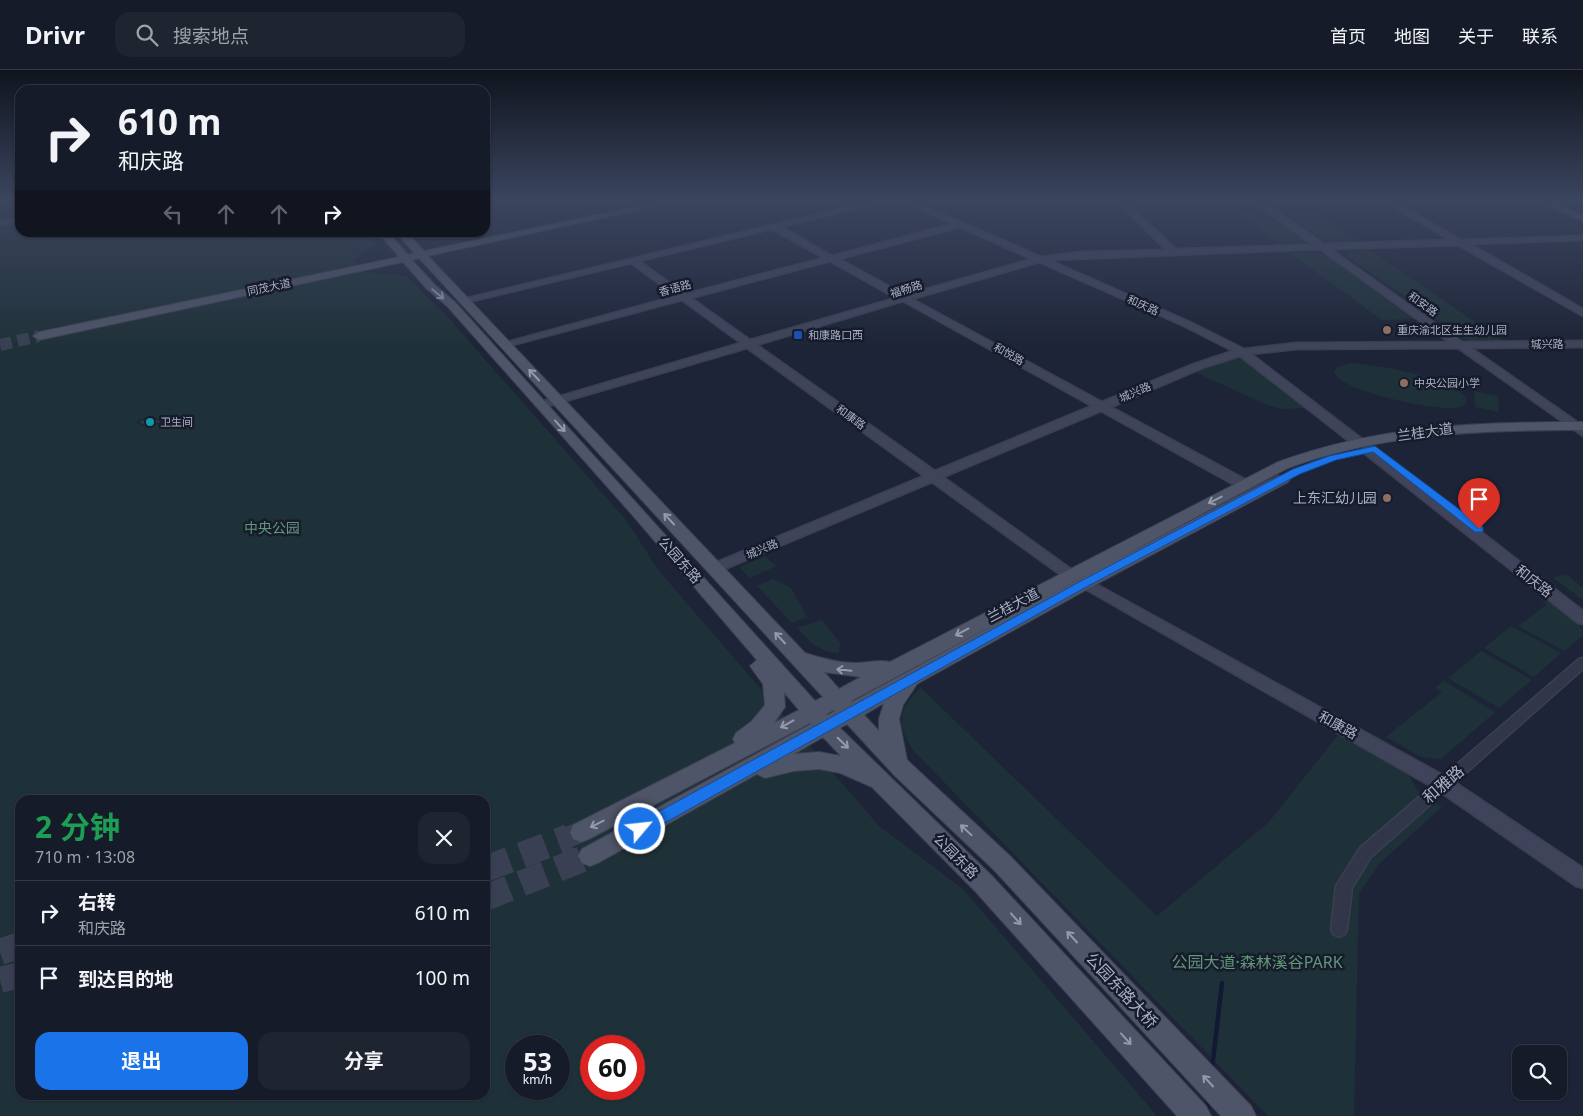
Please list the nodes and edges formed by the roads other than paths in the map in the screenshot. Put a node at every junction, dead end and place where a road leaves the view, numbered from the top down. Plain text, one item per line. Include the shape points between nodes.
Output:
1 (384, 250) edge
2 (416, 250) junction
3 (455, 250) edge
4 (674, 250) edge
5 (817, 250) edge
6 (864, 250) edge
7 (1022, 250) edge
8 (1172, 250) edge
9 (1273, 250) edge
10 (1331, 250) edge
11 (1472, 250) edge
12 (1175, 253) junction
13 (832, 258) junction
14 (632, 260) junction
15 (1045, 260) junction
16 (348, 268) junction
17 (437, 270) junction
18 (419, 274) junction
19 (684, 297) junction
20 (907, 299) junction
21 (464, 300) junction
22 (1583, 314) edge
23 (39, 333) tunnel mouth
24 (506, 344) junction
25 (1583, 344) edge
26 (751, 345) junction
27 (1465, 345) junction
28 (1246, 352) junction
29 (551, 405) junction
30 (1104, 406) junction
31 (1581, 429) edge
32 (1367, 445) junction
33 (934, 477) junction
34 (1245, 484) junction
35 (715, 568) junction
36 (1077, 579) junction
37 (1583, 610) edge
38 (727, 614) junction
39 (1583, 619) edge
40 (798, 657) junction
41 (1583, 662) edge
42 (914, 667) junction
43 (837, 698) junction
44 (812, 710) junction
45 (851, 714) junction
46 (826, 728) junction
47 (707, 768) junction
48 (903, 770) junction
49 (740, 775) junction
50 (1443, 784) junction
51 (893, 793) junction
52 (581, 832) tunnel mouth
53 (590, 856) tunnel mouth
54 (1002, 863) joint
55 (1583, 879) edge
56 (983, 883) joint
57 (1339, 929) dead end
58 (1196, 1116) edge
59 (1241, 1116) edge

1 - 16 main road
2 - 16 main road, 同茂大道
2 - 17 main road, 公园东路
2 - 18 main road, 公园东路
3 - 17 main road via 442,256
4 - 14 street
5 - 13 street, 和悦路
6 - 13 street, 香语路
7 - 15 street, 和庆路
8 - 12 street
9 - 12 street, 福畅路
10 - 27 street, 和安路
11 - 22 street
12 - 15 street, 福畅路
13 - 19 street, 香语路
13 - 20 street, 和悦路
14 - 19 street, 和康路
14 - 21 street
15 - 20 street, 福畅路
15 - 28 street, 和庆路
16 - 18 main road via 394,267
16 - 23 main road, 同茂大道
17 - 21 main road, 公园东路
18 -> 29 main road, 公园东路
19 - 24 street, 香语路
19 - 26 street, 和康路
20 - 26 street, 福畅路
20 - 30 street, 和悦路
21 - 24 main road, 公园东路
29 -> 24 main road, 公园东路
25 - 27 street, 城兴路
26 - 29 street, 福畅路
26 - 33 street, 和康路
27 - 28 street, 城兴路 via 1296,346
27 - 31 street, 和安路
28 - 30 street, 城兴路 via 1198,366
28 - 32 street, 和庆路
35 -> 29 main road, 公园东路
29 -> 38 main road, 公园东路
30 - 33 street, 城兴路
30 - 34 street, 和悦路
31 - 32 main road, 兰桂大道 via 1475,434
32 - 34 main road, 兰桂大道 via 1321,451
32 - 36 main road, 兰桂大道 via 1296,472
32 - 37 street, 和庆路
32 - 39 street, 和庆路
33 - 35 street, 城兴路
33 - 36 street, 和康路
34 -> 36 main road, 兰桂大道
40 -> 35 main road, 公园东路
36 - 42 main road, 兰桂大道
36 - 50 street, 和康路
38 - 44 main road, 公园东路
38 - 47 main road via 734,634 773,682 775,707 759,727
42 -> 40 main road via 842,670
40 - 43 main road, 公园东路
41 - 50 street, 和雅路
42 - 43 main road, 兰桂大道
42 - 45 main road, 兰桂大道
42 - 48 main road via 888,714 889,738
43 - 44 main road, 兰桂大道
43 - 45 main road, 公园东路
44 - 46 main road, 公园东路
44 -> 47 main road, 兰桂大道
45 - 46 main road, 兰桂大道
45 - 48 main road, 公园东路
46 - 49 main road, 兰桂大道
46 -> 51 main road, 公园东路
47 -> 52 main road, 兰桂大道
54 -> 48 main road, 公园东路
49 - 51 main road via 798,760 826,759 866,775
49 - 53 main road, 兰桂大道
50 - 55 street, 和康路
50 - 57 street, 和雅路 via 1365,853 1344,886
51 - 56 main road, 公园东路
59 -> 54 main road, 公园东路大桥
56 -> 58 main road, 公园东路大桥

